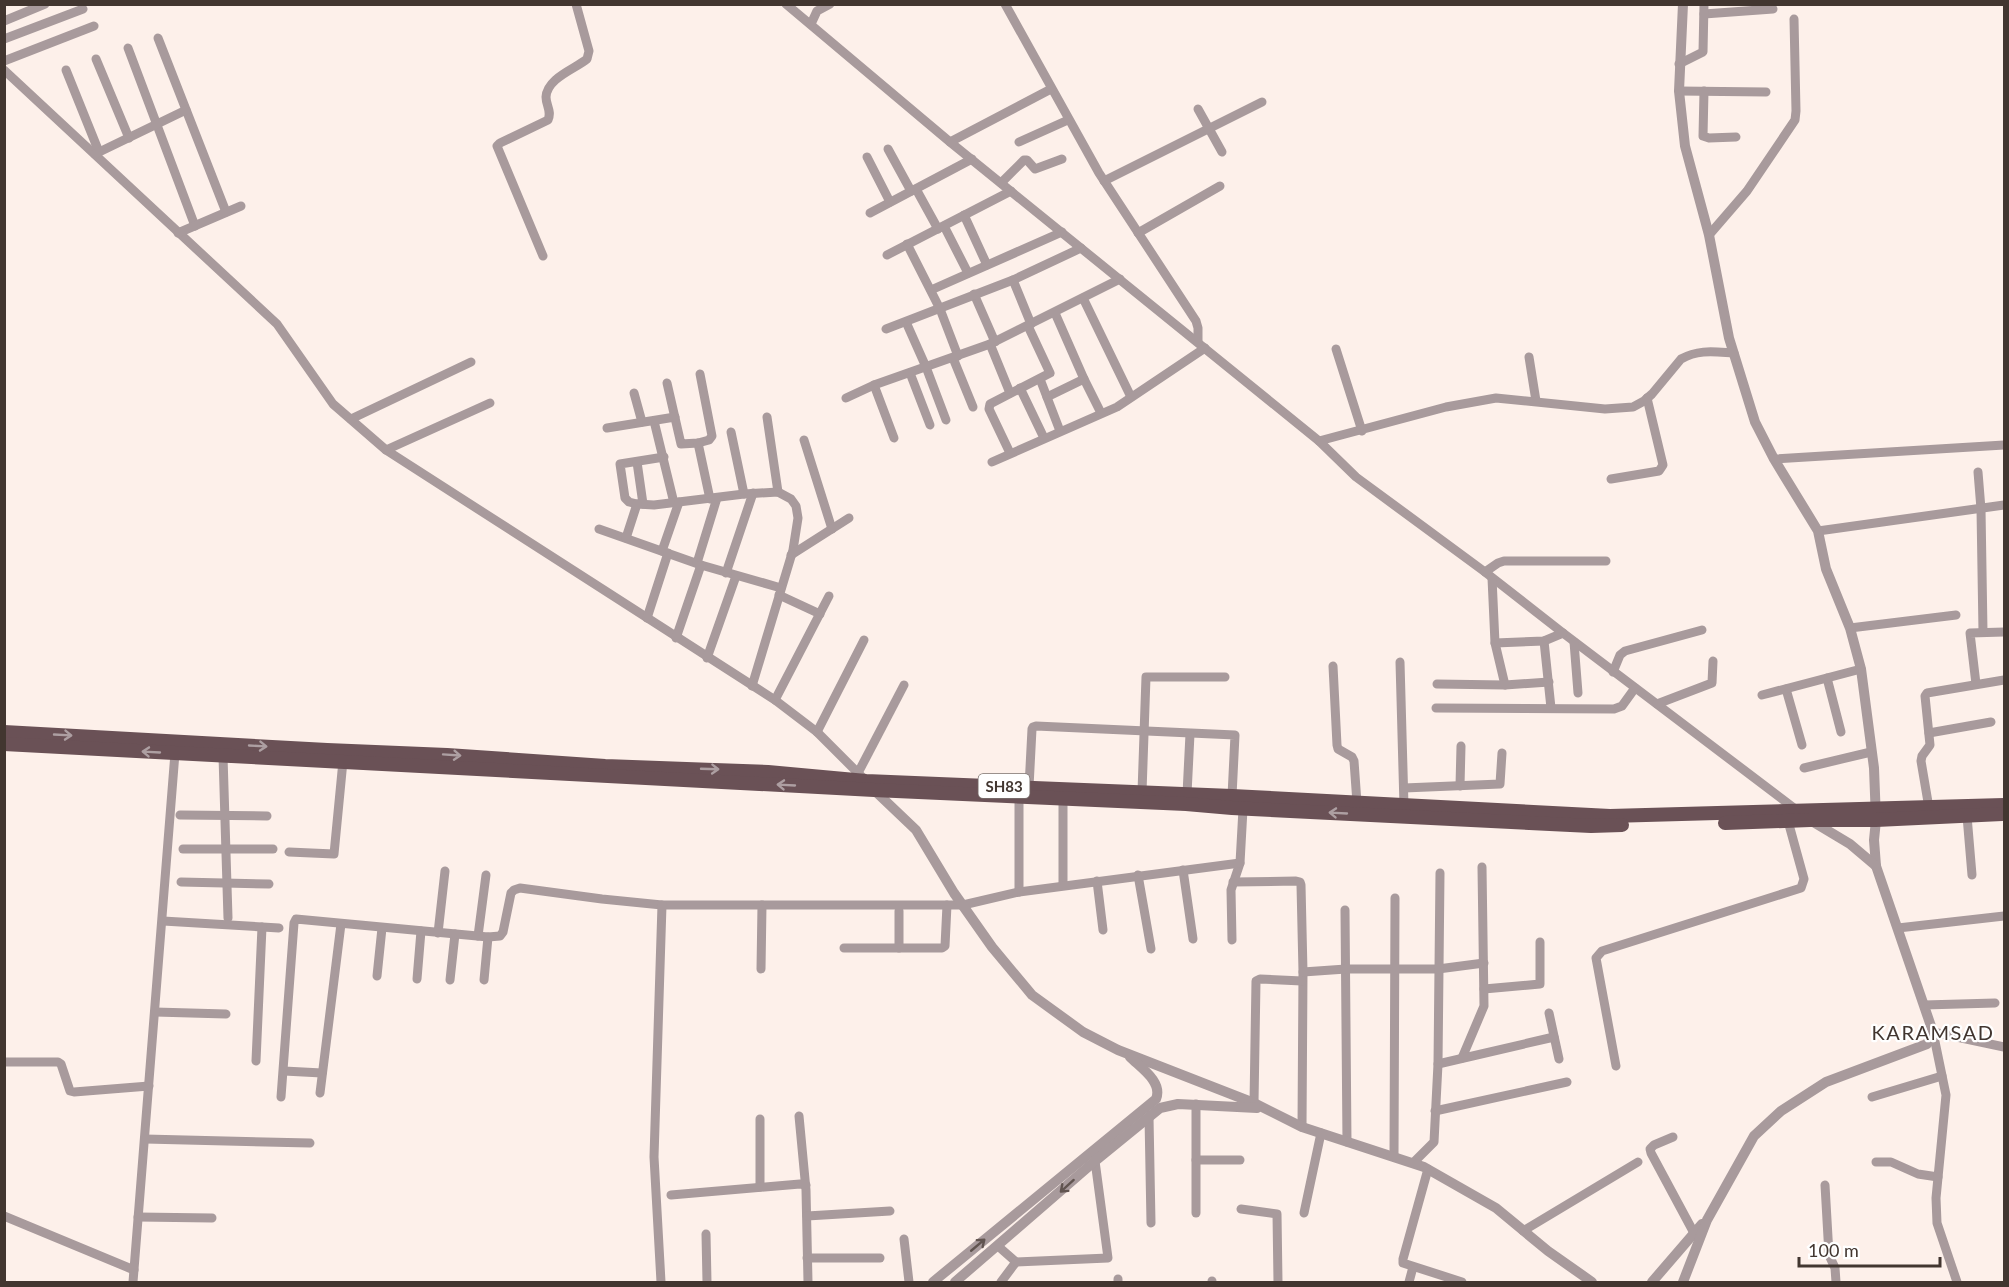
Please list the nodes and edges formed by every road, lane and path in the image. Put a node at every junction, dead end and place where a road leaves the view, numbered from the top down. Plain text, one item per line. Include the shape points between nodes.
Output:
1 (45, 4) edge
2 (576, 4) edge
3 (786, 4) edge
4 (830, 4) edge
5 (1683, 4) edge
6 (1008, 5) edge
7 (83, 9) dead end
8 (1704, 9) edge
9 (1773, 9) dead end
10 (1794, 19) dead end
11 (4, 21) edge
12 (811, 24) junction
13 (94, 26) dead end
14 (158, 38) dead end
15 (4, 39) edge
16 (128, 48) dead end
17 (96, 60) dead end
18 (4, 61) edge
19 (1679, 64) junction
20 (4, 70) edge
21 (66, 70) dead end
22 (1051, 89) junction
23 (1679, 91) junction
24 (1704, 91) junction
25 (1766, 92) dead end
26 (1262, 102) dead end
27 (1198, 109) dead end
28 (186, 110) junction
29 (1068, 120) junction
30 (157, 124) junction
31 (1209, 128) junction
32 (1736, 137) dead end
33 (129, 138) junction
34 (950, 142) junction
35 (1019, 142) dead end
36 (888, 149) dead end
37 (1222, 152) dead end
38 (97, 153) junction
39 (867, 157) dead end
40 (972, 159) junction
41 (1062, 159) dead end
42 (1104, 181) junction
43 (1001, 183) junction
44 (1220, 186) dead end
45 (913, 190) junction
46 (1011, 191) junction
47 (890, 202) junction
48 (241, 206) dead end
49 (226, 212) junction
50 (870, 213) dead end
51 (964, 215) junction
52 (195, 226) junction
53 (941, 227) junction
54 (1062, 232) junction
55 (178, 233) junction
56 (1138, 233) junction
57 (1709, 235) junction
58 (907, 244) junction
59 (1081, 248) junction
60 (887, 255) dead end
61 (543, 256) dead end
62 (987, 265) junction
63 (968, 273) junction
64 (1120, 279) junction
65 (1013, 280) junction
66 (931, 290) junction
67 (974, 294) junction
68 (1083, 298) junction
69 (940, 309) junction
70 (1055, 313) junction
71 (906, 322) junction
72 (1029, 325) junction
73 (886, 329) dead end
74 (992, 343) junction
75 (1201, 345) junction
76 (1336, 349) dead end
77 (1734, 354) junction
78 (956, 357) junction
79 (1529, 357) dead end
80 (471, 362) dead end
81 (926, 367) junction
82 (910, 373) junction
83 (700, 374) dead end
84 (1040, 379) junction
85 (1084, 379) junction
86 (667, 383) dead end
87 (874, 385) junction
88 (1020, 388) junction
89 (634, 393) dead end
90 (1010, 393) junction
91 (1047, 397) junction
92 (1131, 397) junction
93 (846, 398) dead end
94 (1647, 399) junction
95 (1536, 401) junction
96 (490, 403) dead end
97 (973, 407) dead end
98 (1101, 413) junction
99 (675, 417) junction
100 (767, 417) dead end
101 (351, 419) junction
102 (946, 420) dead end
103 (654, 421) junction
104 (642, 422) junction
105 (930, 425) dead end
106 (607, 428) dead end
107 (1060, 431) junction
108 (1362, 431) junction
109 (731, 432) dead end
110 (894, 438) dead end
111 (1044, 438) junction
112 (804, 440) dead end
113 (1319, 441) junction
114 (698, 443) junction
115 (2004, 445) edge
116 (386, 450) junction
117 (1010, 453) junction
118 (664, 457) junction
119 (1774, 459) junction
120 (637, 462) junction
121 (992, 462) dead end
122 (1978, 472) dead end
123 (1611, 479) dead end
124 (778, 492) junction
125 (748, 494) junction
126 (713, 499) junction
127 (676, 503) junction
128 (640, 504) junction
129 (2004, 505) edge
130 (1981, 509) junction
131 (849, 518) dead end
132 (599, 529) dead end
133 (832, 529) junction
134 (1818, 531) junction
135 (626, 538) junction
136 (665, 552) junction
137 (791, 555) junction
138 (1606, 561) dead end
139 (699, 564) junction
140 (731, 574) junction
141 (1489, 575) junction
142 (780, 591) junction
143 (829, 596) dead end
144 (820, 614) junction
145 (1956, 615) dead end
146 (646, 618) junction
147 (1850, 628) junction
148 (1702, 630) dead end
149 (1983, 632) junction
150 (2004, 632) edge
151 (1563, 633) junction
152 (676, 638) junction
153 (864, 640) dead end
154 (1544, 641) junction
155 (1574, 642) junction
156 (1495, 643) junction
157 (707, 658) junction
158 (1713, 661) dead end
159 (1400, 662) dead end
160 (1333, 666) dead end
161 (1861, 669) junction
162 (1613, 672) junction
163 (1225, 677) dead end
164 (1827, 678) junction
165 (2004, 680) edge
166 (1549, 682) junction
167 (1437, 684) dead end
168 (1976, 684) junction
169 (904, 685) dead end
170 (1504, 685) junction
171 (753, 686) junction
172 (1635, 688) junction
173 (1786, 689) junction
174 (1578, 693) dead end
175 (1762, 695) dead end
176 (775, 700) junction
177 (1657, 704) junction
178 (1436, 708) dead end
179 (1551, 708) junction
180 (1991, 722) dead end
181 (4, 732) edge
182 (817, 732) junction
183 (1143, 732) junction
184 (1841, 732) dead end
185 (1929, 733) junction
186 (1190, 734) junction
187 (4, 744) edge
188 (1802, 745) dead end
189 (1461, 746) dead end
190 (1871, 752) junction
191 (175, 753) junction
192 (1502, 753) dead end
193 (223, 756) junction
194 (343, 761) junction
195 (1804, 768) dead end
196 (618, 771) junction
197 (866, 781) junction
198 (1460, 786) junction
199 (1404, 788) junction
200 (1024, 792) junction
201 (1142, 792) junction
202 (1187, 794) junction
203 (1232, 796) junction
204 (1063, 799) junction
205 (1357, 803) junction
206 (2004, 805) edge
207 (1404, 806) junction
208 (1929, 808) junction
209 (1243, 809) junction
210 (2004, 814) edge
211 (180, 815) dead end
212 (225, 815) junction
213 (1792, 815) junction
214 (1876, 815) junction
215 (267, 816) dead end
216 (1967, 816) junction
217 (1810, 820) junction
218 (226, 848) junction
219 (183, 849) dead end
220 (273, 849) dead end
221 (289, 852) dead end
222 (1240, 863) junction
223 (1876, 866) junction
224 (1482, 867) dead end
225 (1183, 870) junction
226 (446, 871) dead end
227 (1440, 873) dead end
228 (1972, 874) dead end
229 (486, 875) dead end
230 (1138, 875) junction
231 (1097, 881) junction
232 (181, 882) dead end
233 (1233, 882) junction
234 (227, 884) junction
235 (269, 884) dead end
236 (1063, 885) junction
237 (1019, 892) junction
238 (1395, 897) dead end
239 (662, 905) junction
240 (762, 905) junction
241 (947, 905) junction
242 (963, 905) junction
243 (1345, 910) dead end
244 (899, 911) dead end
245 (2004, 916) edge
246 (228, 918) dead end
247 (163, 921) junction
248 (341, 924) junction
249 (262, 927) junction
250 (279, 928) dead end
251 (382, 928) junction
252 (1898, 928) junction
253 (1103, 930) dead end
254 (421, 931) junction
255 (438, 933) junction
256 (455, 934) junction
257 (483, 937) junction
258 (1193, 939) dead end
259 (1232, 940) dead end
260 (1540, 942) dead end
261 (844, 948) dead end
262 (899, 948) junction
263 (1151, 949) dead end
264 (1484, 963) junction
265 (761, 969) dead end
266 (1346, 969) junction
267 (1395, 969) junction
268 (1438, 969) junction
269 (377, 976) dead end
270 (1303, 977) junction
271 (417, 979) dead end
272 (450, 980) dead end
273 (484, 981) dead end
274 (1484, 989) junction
275 (1995, 1003) dead end
276 (1924, 1005) junction
277 (155, 1012) junction
278 (1549, 1013) dead end
279 (226, 1014) dead end
280 (1933, 1032) junction
281 (1554, 1037) junction
282 (2004, 1047) edge
283 (1127, 1053) junction
284 (1462, 1058) junction
285 (1559, 1059) dead end
286 (256, 1061) dead end
287 (4, 1062) edge
288 (1438, 1064) junction
289 (1616, 1066) dead end
290 (284, 1071) junction
291 (322, 1073) junction
292 (1942, 1076) junction
293 (1567, 1082) dead end
294 (149, 1086) junction
295 (320, 1093) dead end
296 (1872, 1097) dead end
297 (281, 1098) dead end
298 (1196, 1104) junction
299 (1259, 1105) junction
300 (1435, 1111) junction
301 (799, 1116) dead end
302 (1149, 1117) junction
303 (760, 1119) dead end
304 (1302, 1127) junction
305 (1321, 1133) junction
306 (1673, 1137) dead end
307 (145, 1139) junction
308 (1347, 1142) junction
309 (310, 1143) dead end
310 (1394, 1157) junction
311 (1196, 1160) junction
312 (1240, 1160) dead end
313 (1095, 1161) junction
314 (1638, 1162) dead end
315 (1876, 1162) dead end
316 (1413, 1163) junction
317 (1428, 1169) junction
318 (1938, 1177) junction
319 (806, 1185) junction
320 (1825, 1185) dead end
321 (760, 1187) junction
322 (671, 1195) dead end
323 (1241, 1209) dead end
324 (890, 1211) dead end
325 (1196, 1213) dead end
326 (1304, 1213) dead end
327 (4, 1216) edge
328 (807, 1216) junction
329 (138, 1217) junction
330 (212, 1218) dead end
331 (1707, 1220) junction
332 (1151, 1222) dead end
333 (1523, 1231) junction
334 (1694, 1233) junction
335 (705, 1234) dead end
336 (904, 1239) dead end
337 (999, 1247) junction
338 (807, 1258) junction
339 (880, 1258) dead end
340 (1016, 1262) junction
341 (1668, 1265) junction
342 (1413, 1267) junction
343 (134, 1270) junction
344 (1684, 1280) edge
345 (1658, 1281) edge
346 (133, 1282) edge
347 (661, 1282) edge
348 (707, 1282) edge
349 (808, 1282) edge
350 (909, 1282) edge
351 (933, 1282) edge
352 (955, 1282) edge
353 (1001, 1282) edge
354 (1278, 1282) edge
355 (1409, 1282) edge
356 (1460, 1282) edge
357 (1592, 1282) edge
358 (1836, 1282) edge
359 (1957, 1282) edge

1 - 11 street
2 - 61 street via 589,51 587,59 553,84 546,97 548,120 497,146
3 - 12 street
4 - 12 street via 817,11
5 - 19 street
6 - 22 street
7 - 15 street
8 - 9 street
8 - 19 street via 1703,52
10 - 57 street via 1795,120 1747,191
12 - 34 street
13 - 18 street
14 - 28 street
16 - 30 street
17 - 33 street
19 - 23 street
20 - 38 street
21 - 38 street
22 - 29 street
22 - 34 street
23 - 24 street
23 - 57 street via 1685,146
24 - 25 street
24 - 32 street via 1703,136
26 - 31 street
27 - 31 street
28 - 30 street
28 - 49 street
29 - 35 street
29 - 42 street
30 - 33 street
30 - 52 street
31 - 37 street
31 - 42 street
33 - 38 street
34 - 40 street
36 - 45 street
38 - 55 street
39 - 47 street
40 - 43 street
40 - 45 street
41 - 43 street via 1036,169 1024,160
42 - 56 street
43 - 46 street
44 - 56 street
45 - 47 street
45 - 53 street
46 - 51 street
46 - 54 street
47 - 50 street
48 - 49 street
49 - 52 street
51 - 53 street
51 - 62 street
52 - 55 street
53 - 58 street
53 - 63 street
54 - 59 street
54 - 62 street
55 - 101 street via 277,324 333,404
56 - 75 street via 1196,321
57 - 77 street
58 - 60 street
58 - 66 street
59 - 64 street
59 - 65 street
62 - 63 street
63 - 66 street
64 - 68 street
64 - 75 street
65 - 67 street
65 - 72 street
66 - 69 street
67 - 69 street
67 - 74 street
68 - 70 street
68 - 92 street
69 - 71 street
69 - 78 street
70 - 72 street
70 - 85 street
71 - 73 street
71 - 81 street
72 - 74 street
72 - 84 street via 1050,373
74 - 78 street
74 - 90 street
75 - 92 street
75 - 113 street
76 - 108 street
77 - 94 street via 1708,351 1681,359
77 - 119 street via 1755,423
78 - 81 street
78 - 97 street
79 - 95 street
80 - 101 street
81 - 82 street
81 - 102 street
82 - 87 street
82 - 105 street
83 - 114 street via 712,436
84 - 88 street
84 - 91 street
85 - 91 street
85 - 98 street
86 - 99 street
87 - 93 street
87 - 110 street
88 - 90 street
88 - 111 street
89 - 104 street
90 - 117 street via 989,406
91 - 107 street
92 - 98 street
94 - 95 street via 1620,409
94 - 123 street via 1662,468
95 - 108 street via 1487,399
96 - 116 street
98 - 107 street
99 - 103 street
99 - 114 street via 681,444
100 - 124 street
101 - 116 street
103 - 104 street
103 - 118 street
104 - 106 street
107 - 111 street
108 - 113 street
109 - 125 street
111 - 117 street
112 - 133 street
113 - 141 street via 1356,477
114 - 126 street
115 - 119 street
116 - 146 street
117 - 121 street
118 - 120 street
118 - 127 street
119 - 134 street
120 - 128 street
120 - 128 street via 620,465 625,498
122 - 130 street
124 - 125 street
124 - 137 street via 796,506 798,518
125 - 126 street
125 - 140 street
126 - 127 street
126 - 139 street
127 - 128 street
127 - 136 street
128 - 135 street
129 - 130 street
130 - 134 street
130 - 149 street
131 - 133 street
132 - 135 street
133 - 137 street
134 - 147 street via 1826,569
135 - 136 street
136 - 139 street
136 - 146 street
137 - 142 street
138 - 141 street via 1504,561
139 - 140 street
139 - 152 street
140 - 142 street
140 - 157 street
141 - 151 street
141 - 156 street
142 - 144 street
142 - 171 street
143 - 144 street
144 - 176 street
145 - 147 street
146 - 152 street
147 - 161 street
148 - 162 street via 1625,651
149 - 150 street
149 - 168 street via 1970,634
151 - 154 street
151 - 155 street
152 - 157 street
153 - 182 street
154 - 156 street
154 - 166 street
155 - 162 street
155 - 174 street
156 - 170 street
157 - 171 street
158 - 177 street via 1712,683
159 - 199 street
160 - 205 street via 1338,749 1352,757
161 - 164 street
161 - 190 street
162 - 172 street
163 - 183 street via 1146,677
164 - 173 street
164 - 184 street
165 - 168 street
166 - 170 street
166 - 179 street
167 - 170 street
168 - 185 street via 1927,693
169 - 197 street
171 - 176 street
172 - 177 street
172 - 179 street via 1619,708
173 - 175 street
173 - 188 street
176 - 182 street
177 - 213 street
178 - 179 street
180 - 185 street
181 -> 196 main road, SH83 via 447,755
182 - 197 street
183 - 186 street
183 - 200 street via 1032,727
183 - 201 street
185 - 208 street via 1929,748 1921,761
186 - 202 street
186 - 203 street via 1234,735
191 -> 187 main road, SH83
189 - 198 street
190 - 195 street
190 - 214 street
191 - 193 main road, SH83
191 - 247 street
192 - 198 street via 1500,784
193 - 194 main road, SH83
193 - 212 street
194 - 196 main road, SH83
194 - 221 street via 334,854
196 - 197 main road, SH83
197 - 200 main road, SH83
197 - 242 street via 916,830
198 - 199 street
199 - 207 street
200 - 201 main road, SH83
200 - 204 main road, SH83
200 - 237 street
201 - 202 main road, SH83
202 - 203 main road, SH83
203 - 205 main road, SH83
204 - 209 main road, SH83
204 - 236 street
205 - 207 main road, SH83
206 - 208 main road, SH83
207 - 213 main road, SH83 via 1610,816
208 - 214 main road, SH83
213 -> 209 main road, SH83 via 1591,826
209 - 222 street
210 - 216 main road, SH83
211 - 212 street
212 - 215 street
212 - 218 street
213 - 214 main road, SH83
213 - 217 main road, SH83
213 - 289 street via 1804,879 1801,888 1598,954
214 - 216 main road, SH83
214 - 217 main road, SH83
214 - 223 street
216 - 228 street
217 - 223 street via 1850,844
218 - 219 street
218 - 220 street
218 - 234 street
222 - 225 street
222 - 233 street
223 - 252 street
224 - 264 street
225 - 230 street
225 - 258 street
226 - 255 street
227 - 268 street
229 - 257 street
230 - 231 street
230 - 263 street
231 - 236 street
231 - 253 street
232 - 234 street
233 - 259 street
233 - 270 street via 1300,882
234 - 235 street
234 - 246 street
236 - 237 street
237 - 242 street
238 - 267 street
239 - 240 street
239 - 257 street via 520,888 511,893 500,936
239 - 347 street via 654,1157
240 - 241 street
240 - 265 street
241 - 242 street
241 - 262 street via 945,946
242 - 283 street via 1032,995 1083,1032
243 - 266 street
244 - 262 street
245 - 252 street
247 - 249 street
247 - 277 street
248 - 251 street
248 - 290 street via 302,918 294,923
248 - 291 street
249 - 250 street
249 - 286 street
251 - 254 street
251 - 269 street
252 - 276 street
254 - 255 street
254 - 271 street
255 - 256 street
256 - 257 street
256 - 272 street
257 - 273 street
260 - 274 street via 1540,984
261 - 262 street
264 - 268 street
264 - 274 street
266 - 267 street
266 - 270 street
266 - 308 street
267 - 268 street
267 - 310 street
268 - 288 street
270 - 299 street via 1256,981
270 - 304 street
274 - 284 street via 1482,1013
275 - 276 street
276 - 280 street
277 - 279 street
277 - 294 street
278 - 281 street
280 - 282 street
280 - 292 street
280 - 331 street via 1927,1044 1826,1082 1781,1111 1754,1137
281 - 284 street
281 - 285 street
283 - 299 street
351 -> 283 street via 1156,1099 1157,1088 1152,1079
284 - 288 street
287 - 294 street via 58,1062 70,1091 74,1092
288 - 300 street
290 - 291 street
290 - 297 street
291 - 295 street
292 - 296 street
292 - 318 street via 1946,1095
293 - 300 street
294 - 307 street
298 - 299 street
298 - 302 street via 1168,1105
298 - 311 street
299 - 304 street
300 - 316 street via 1434,1142
301 - 319 street
302 - 313 street
302 - 332 street
303 - 321 street
304 - 305 street
305 - 308 street
305 - 326 street
306 - 334 street via 1650,1149
307 - 309 street
307 - 329 street
308 - 310 street
310 - 316 street
311 - 312 street
311 - 325 street
313 -> 337 street
313 - 340 street via 1108,1258
314 - 333 street
315 - 318 street via 1891,1162 1918,1174
316 - 317 street
317 - 333 street via 1496,1208
317 - 342 street via 1403,1259 1403,1263
318 - 359 street via 1937,1223
319 - 321 street
319 - 328 street
320 - 358 street via 1828,1255
321 - 322 street
323 - 354 street via 1277,1214
324 - 328 street
327 - 343 street
328 - 338 street
329 - 330 street
329 - 343 street
331 - 334 street
331 - 344 street
333 - 357 street
334 - 341 street
335 - 348 street
336 - 350 street
337 - 340 street
337 - 352 street
338 - 339 street
338 - 349 street
340 - 353 street
341 - 344 street
341 - 345 street
342 - 355 street
342 - 356 street
343 - 346 street

